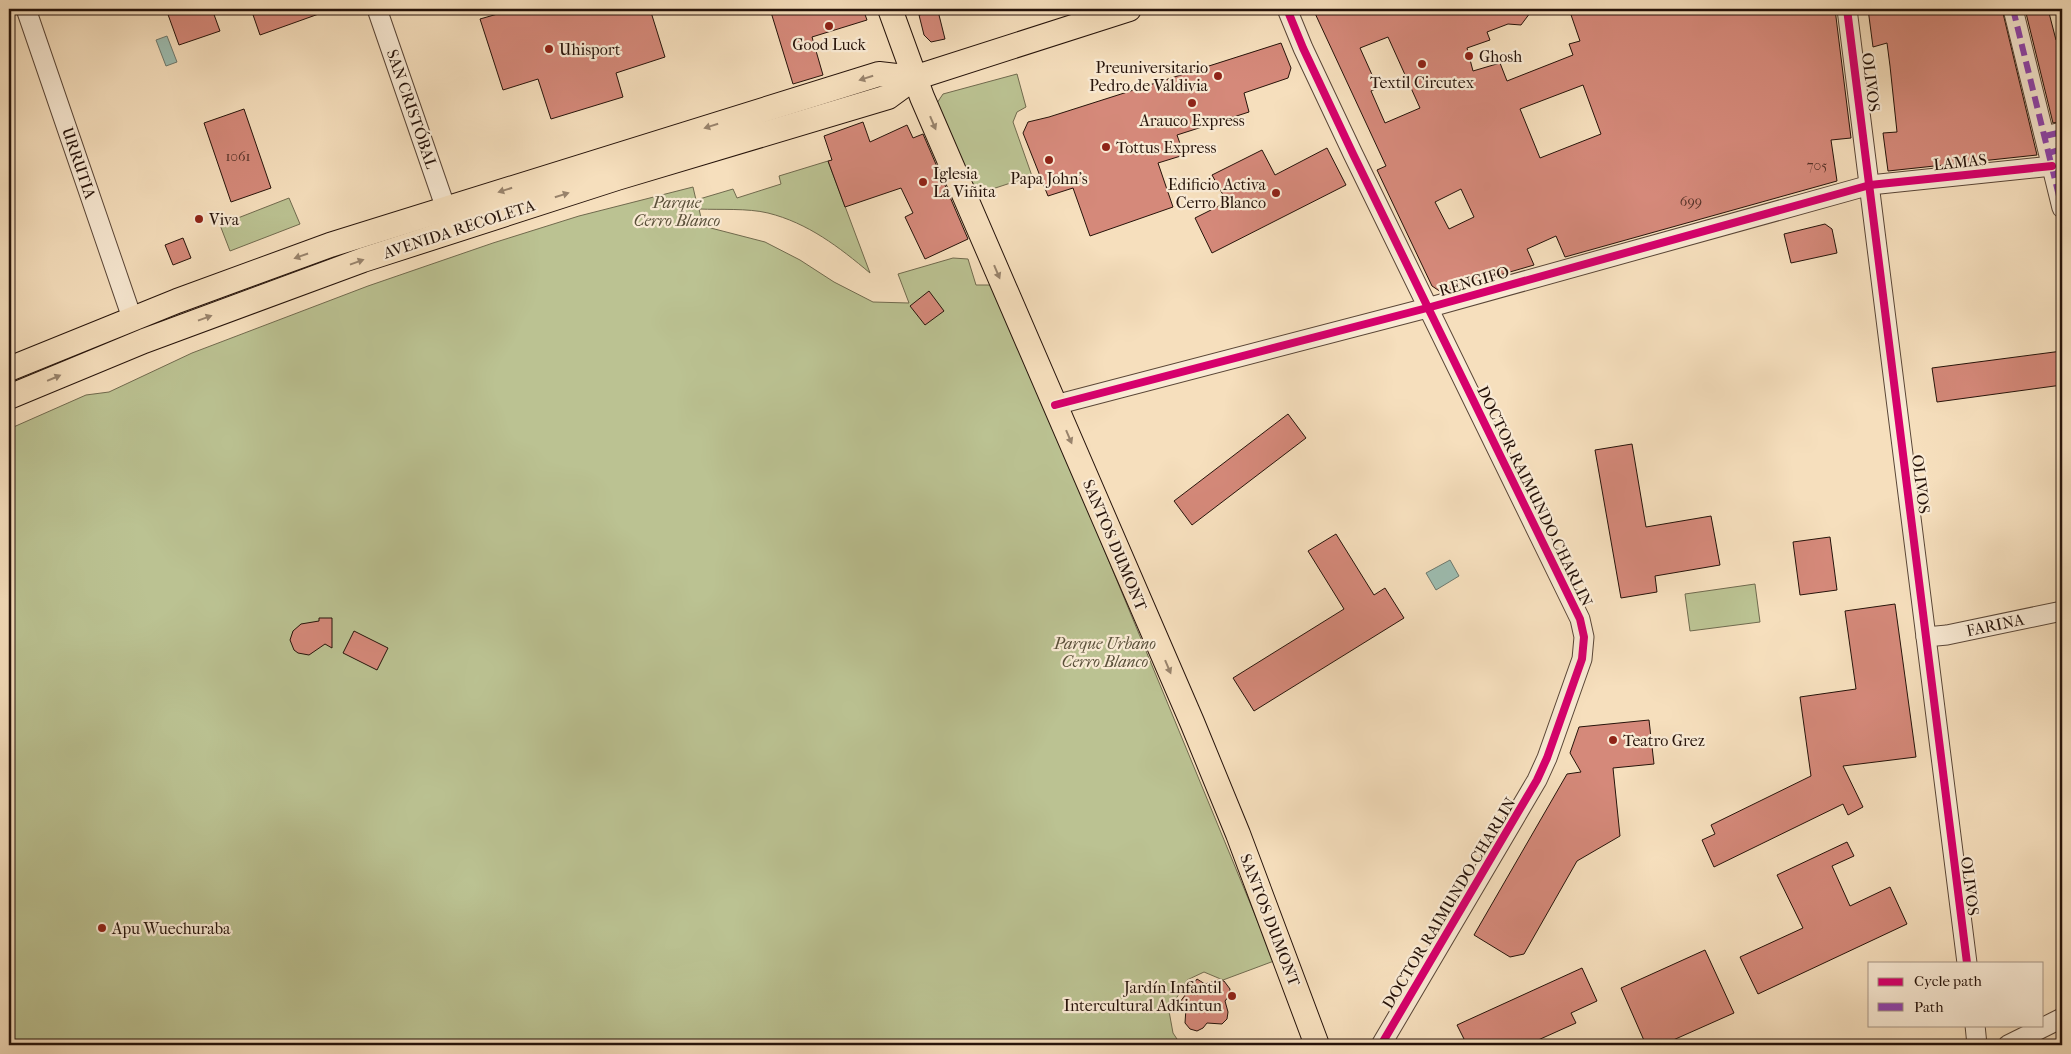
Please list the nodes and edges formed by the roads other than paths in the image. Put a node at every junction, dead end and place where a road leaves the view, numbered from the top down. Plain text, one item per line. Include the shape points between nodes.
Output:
1 (26, 9) edge
2 (377, 9) edge
3 (890, 9) edge
4 (1129, 9) edge
5 (1287, 9) edge
6 (1848, 9) edge
7 (2013, 9) edge
8 (914, 78) junction
9 (2054, 147) edge
10 (1870, 185) junction
11 (2062, 208) edge
12 (446, 209) junction
13 (437, 236) junction
14 (1427, 308) junction
15 (132, 318) junction
16 (125, 349) junction
17 (9, 369) edge
18 (9, 397) edge
19 (1055, 405) junction
20 (2062, 611) edge
21 (1926, 637) junction
22 (1966, 962) edge
23 (2062, 1018) edge
24 (1974, 1026) edge
25 (1317, 1045) edge
26 (1381, 1045) edge
27 (1977, 1045) edge
28 (2008, 1045) edge

1 - 15 street, URRUTIA
2 - 12 street, SAN CRISTÓBAL
3 - 8 main road, SANTOS DUMONT
4 - 8 main road, AVENIDA RECOLETA
5 - 14 street, DOCTOR RAIMUNDO CHARLIN
6 - 10 street, OLIVOS
7 - 9 street
8 -> 12 main road, AVENIDA RECOLETA via 878,74
13 -> 8 main road, AVENIDA RECOLETA via 888,97
8 -> 19 main road, SANTOS DUMONT
9 - 10 street, LAMAS
9 - 11 street
10 - 14 street, RENGIFO
10 - 21 street, OLIVOS
12 - 13 main road via 446,224
12 -> 15 main road, AVENIDA RECOLETA via 286,261
16 -> 13 main road, AVENIDA RECOLETA
14 - 19 street, RENGIFO
14 - 26 street, DOCTOR RAIMUNDO CHARLIN via 1580,619 1584,648 1547,758 1532,788
15 - 16 main road via 134,329
15 - 17 main road, AVENIDA RECOLETA
18 -> 16 main road, AVENIDA RECOLETA
19 -> 25 main road, SANTOS DUMONT via 1238,834
20 - 21 street, FARINA
21 - 22 street, OLIVOS
23 - 28 street
24 - 27 street

